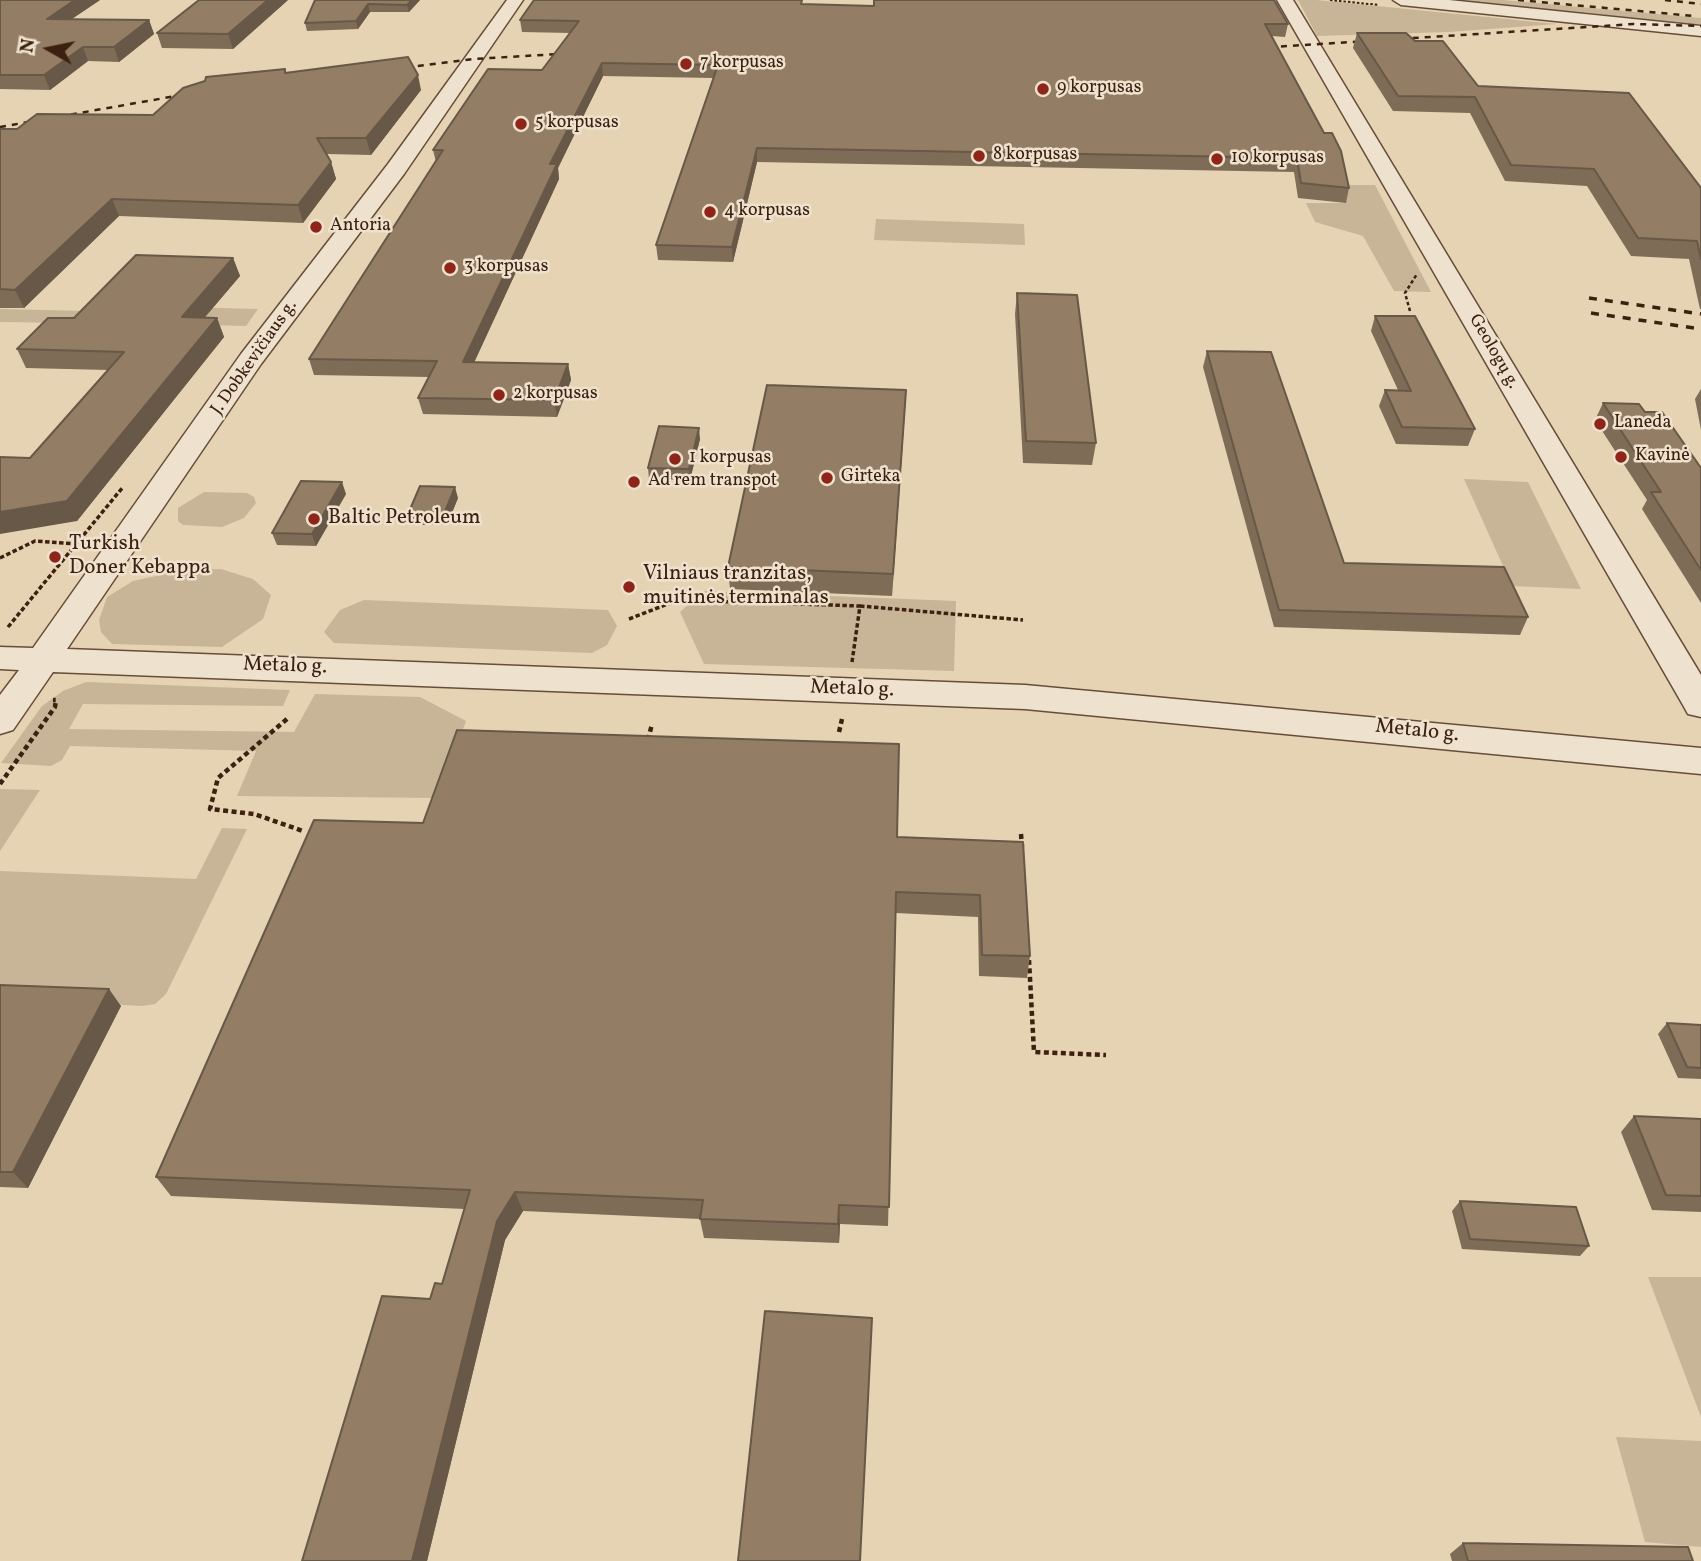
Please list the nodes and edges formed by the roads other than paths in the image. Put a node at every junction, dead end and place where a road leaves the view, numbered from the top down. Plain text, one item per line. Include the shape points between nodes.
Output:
1 (515, 0) edge
2 (1284, 0) edge
3 (1401, 0) edge
4 (1701, 31) edge
5 (0, 658) edge
6 (43, 659) junction
7 (1701, 705) edge
8 (0, 721) edge
9 (1701, 761) edge

1 - 6 street, J. Dobkevičiaus g. via 396,169 250,360
2 - 7 street, Geologų g.
3 - 4 street
5 - 6 street, Metalo g.
6 - 8 street, J. Dobkevičiaus g.
6 - 9 street, Metalo g. via 1098,702

